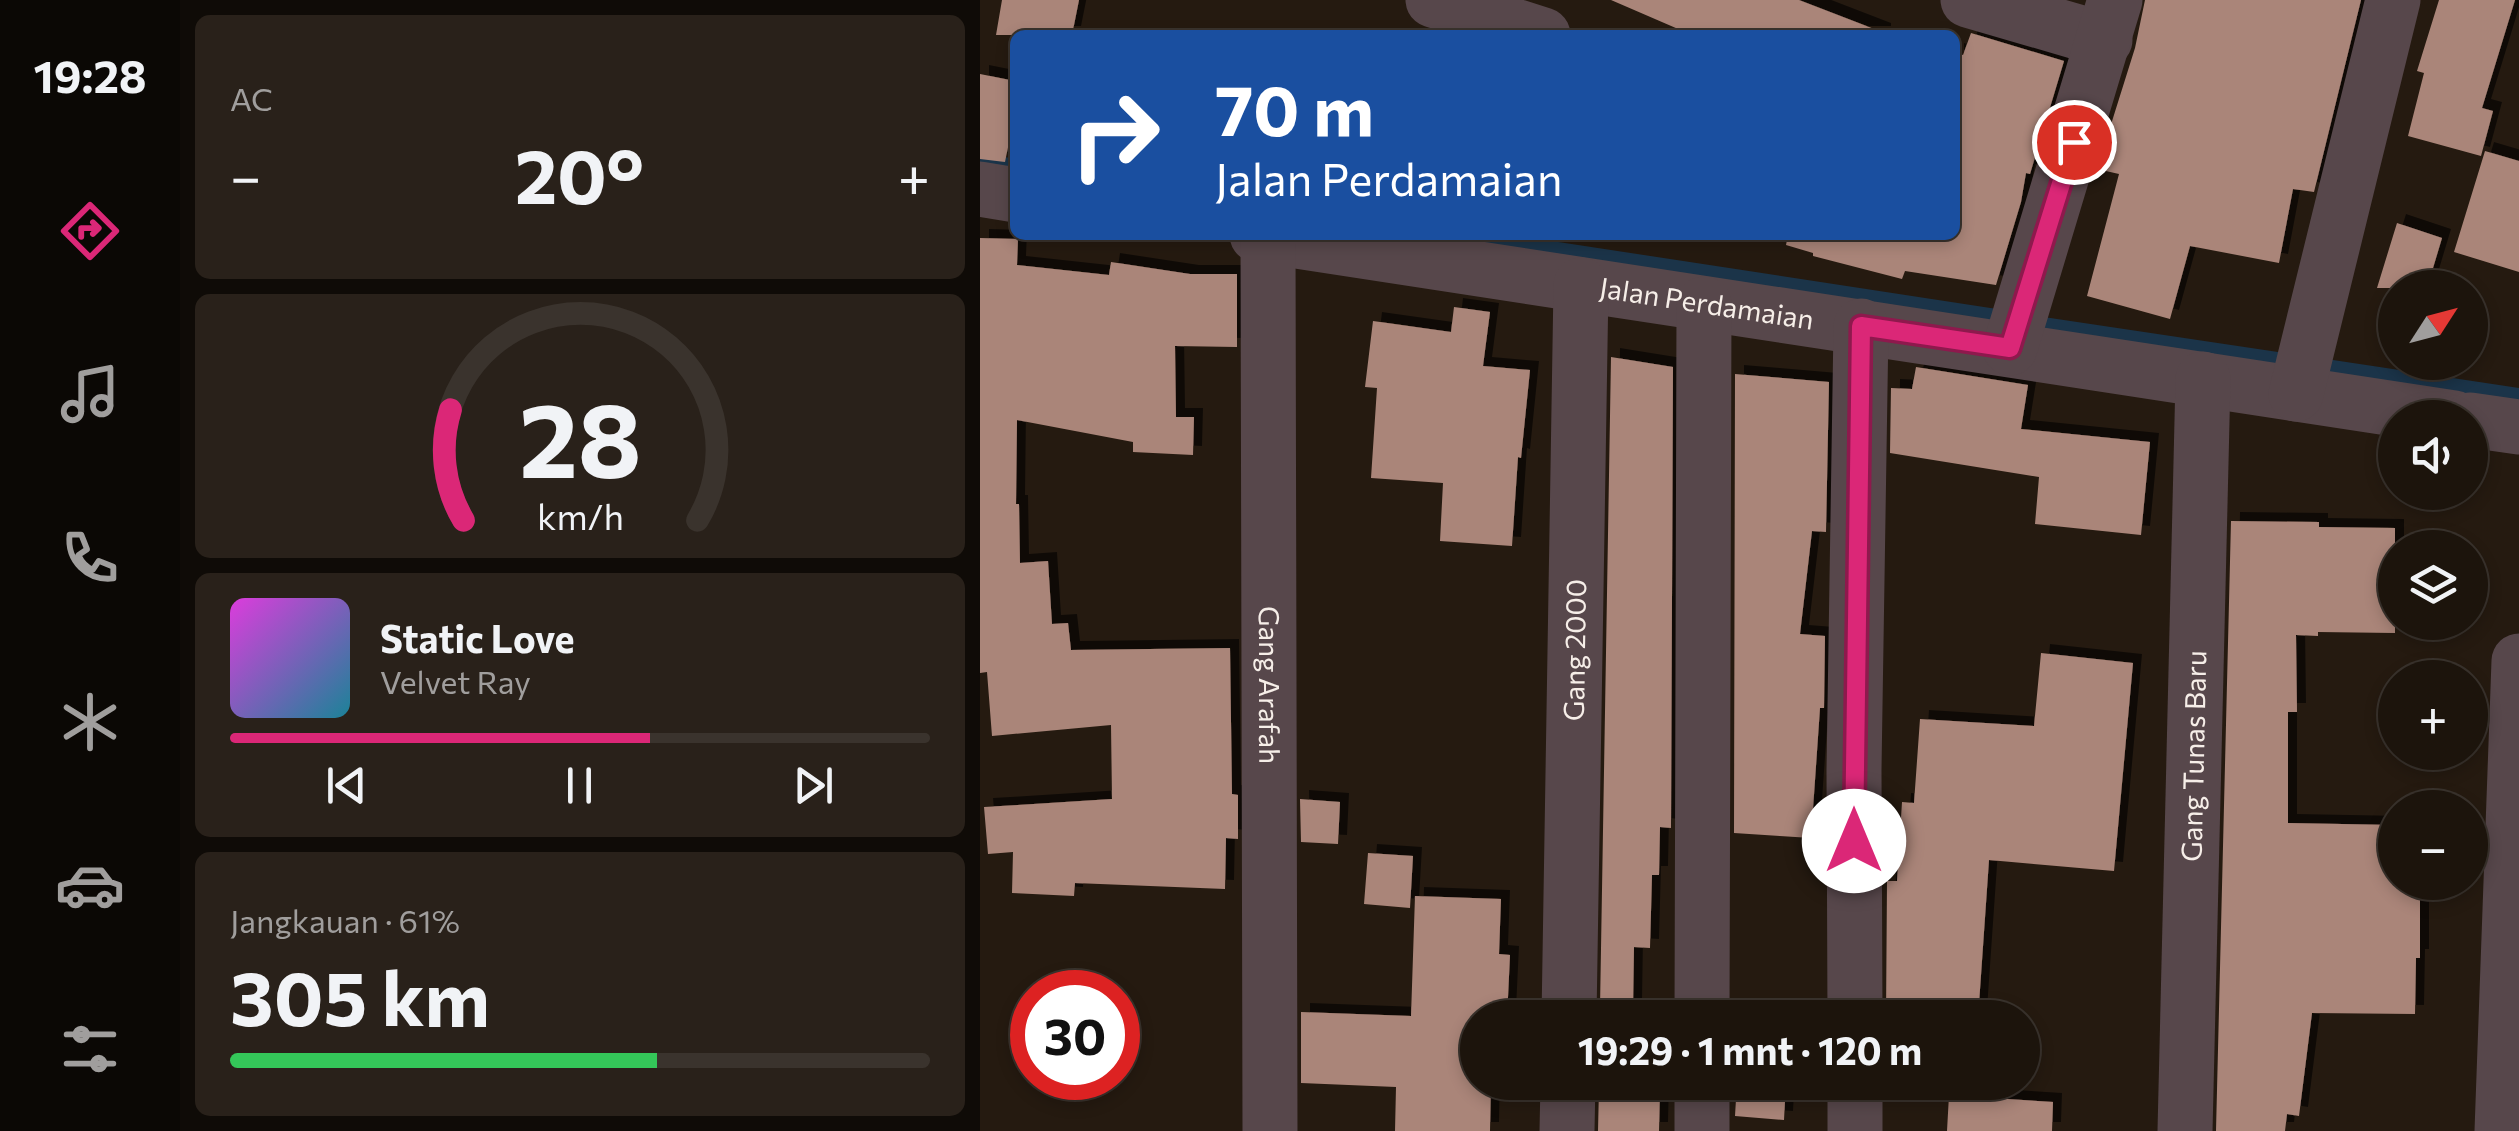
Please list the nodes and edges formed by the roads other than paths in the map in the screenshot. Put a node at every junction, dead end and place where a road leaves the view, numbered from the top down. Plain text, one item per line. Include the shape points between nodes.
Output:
1 (1433, 0) edge
2 (1968, 0) edge
3 (2393, 0) edge
4 (2110, 20) edge
5 (1527, 30) edge
6 (980, 189) edge
7 (1010, 194) edge
8 (1262, 240) edge
9 (1288, 240) edge
10 (1581, 285) junction
11 (1704, 304) junction
12 (1861, 326) junction
13 (2010, 348) junction
14 (2203, 379) junction
15 (2296, 394) junction
16 (2378, 406) edge
17 (2488, 423) edge
18 (2519, 427) edge
19 (2519, 661) edge
20 (1569, 1000) edge
21 (1702, 1000) edge
22 (1855, 1000) edge
23 (1568, 1100) edge
24 (1702, 1100) edge
25 (1855, 1100) edge
26 (1270, 1131) edge
27 (1567, 1131) edge
28 (1702, 1131) edge
29 (1855, 1131) edge
30 (2184, 1131) edge
31 (2502, 1131) edge

1 - 5 street
2 - 4 street
3 - 15 street
4 - 13 street
6 - 7 street
8 - 26 street, Gang Arafah
9 - 10 street, Jalan Perdamaian
10 - 11 street, Jalan Perdamaian
10 - 20 street, Gang 2000
11 - 12 street, Jalan Perdamaian
11 - 21 street
12 - 13 street, Jalan Perdamaian
12 - 22 street
13 - 14 street, Jalan Perdamaian
14 - 15 street, Jalan Perdamaian
14 - 30 street, Gang Tunas Baru
15 - 16 street, Jalan Perdamaian
17 - 18 street
19 - 31 street
23 - 27 street
24 - 28 street
25 - 29 street

